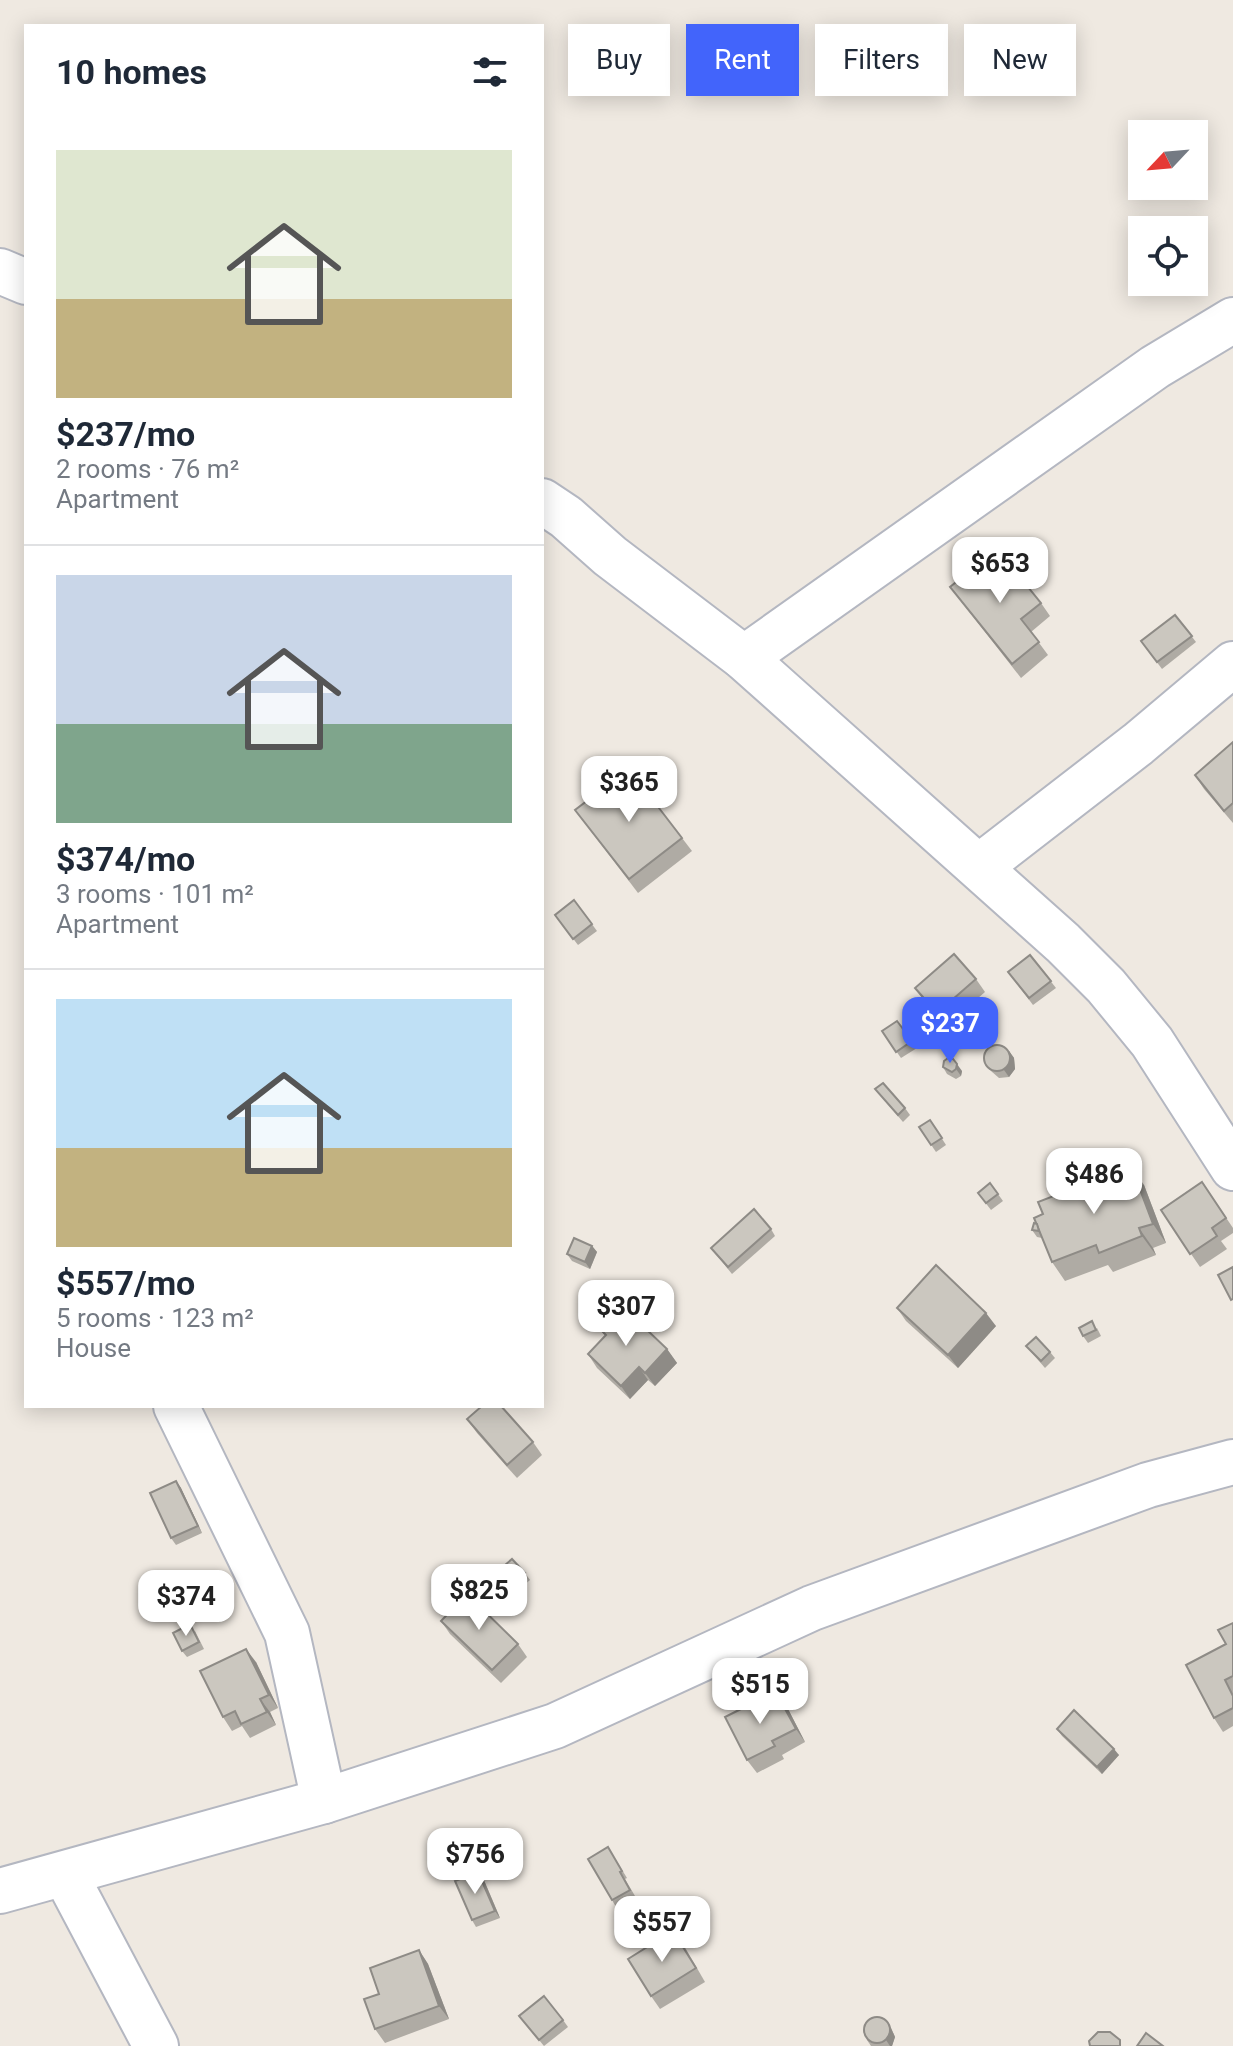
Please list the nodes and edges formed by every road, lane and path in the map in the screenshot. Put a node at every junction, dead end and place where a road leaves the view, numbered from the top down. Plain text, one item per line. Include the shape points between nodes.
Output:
1 (0, 271) edge
2 (24, 281) edge
3 (1233, 320) edge
4 (544, 502) edge
5 (744, 658) junction
6 (1233, 664) edge
7 (979, 867) junction
8 (1233, 1168) edge
9 (177, 1408) edge
10 (1233, 1462) edge
11 (324, 1801) junction
12 (65, 1874) junction
13 (0, 1891) edge
14 (156, 2046) edge

1 - 2 street
3 - 5 street via 1155,367
4 - 5 street
5 - 7 street
6 - 7 street
7 - 8 street via 1106,986 1152,1042
9 - 11 street via 287,1633
10 - 11 street via 1148,1485 812,1608 555,1726
11 - 12 street
12 - 13 street
12 - 14 street

